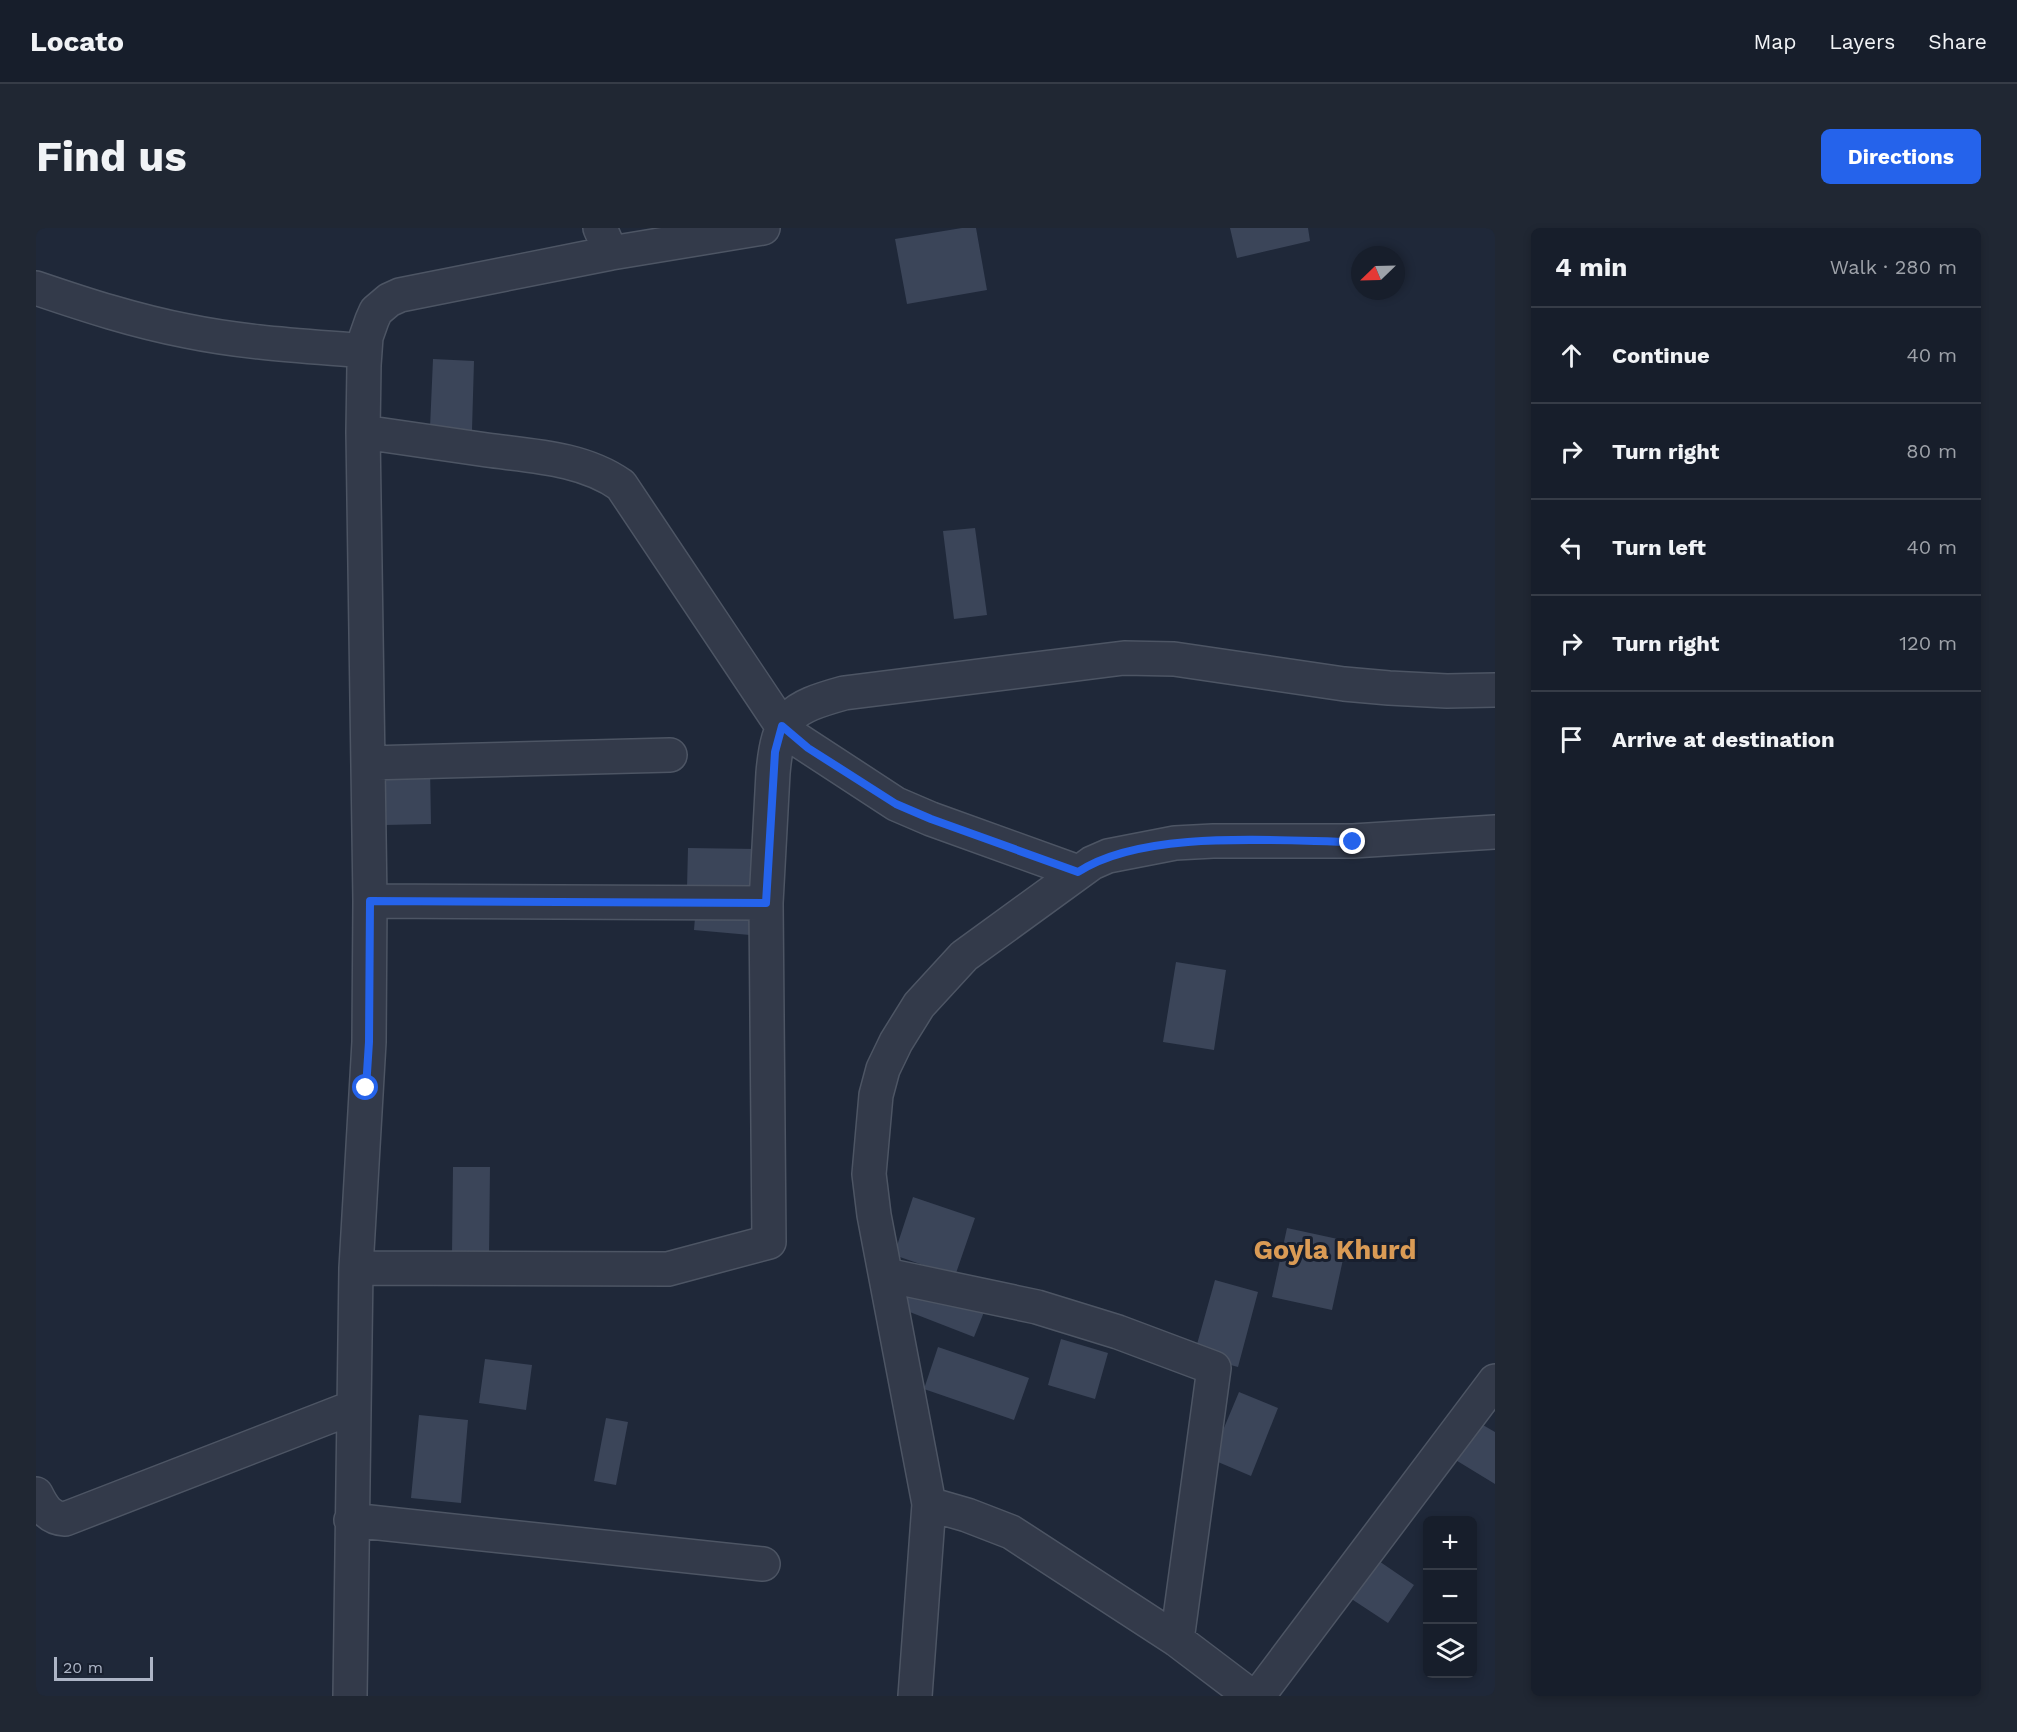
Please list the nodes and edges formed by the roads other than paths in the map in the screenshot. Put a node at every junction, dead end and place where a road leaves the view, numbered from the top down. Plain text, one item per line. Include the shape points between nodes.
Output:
1 (764, 228) edge
2 (605, 241) edge
3 (36, 288) edge
4 (365, 351) junction
5 (363, 432) junction
6 (1495, 690) edge
7 (782, 726) junction
8 (670, 755) dead end
9 (368, 764) junction
10 (1495, 832) edge
11 (1078, 872) junction
12 (370, 901) junction
13 (766, 903) junction
14 (356, 1268) junction
15 (886, 1275) junction
16 (1495, 1382) edge
17 (354, 1407) junction
18 (36, 1494) edge
19 (929, 1504) junction
20 (351, 1520) junction
21 (763, 1564) dead end
22 (1177, 1640) junction
23 (350, 1696) edge
24 (915, 1696) edge
25 (1251, 1696) edge
26 (1258, 1696) edge

1 - 2 street
2 - 4 street via 389,300 376,311
3 - 4 street via 97,309 188,332
4 - 5 street
5 - 7 street via 544,458 583,466 610,477 621,485
5 - 9 street
6 - 7 street via 1389,688 1174,658 1124,658 844,693 801,708
7 - 11 street via 808,748 896,804
7 - 13 street via 775,752
8 - 9 street
9 - 12 street
10 - 11 street via 1353,842 1176,843 1108,856
11 - 15 street via 964,956 919,1005 883,1069 876,1095 869,1174
12 - 13 street
12 - 14 street via 369,1042
13 - 14 street via 769,1242 668,1269
14 - 17 street
15 - 19 street
15 - 22 street via 1037,1307 1214,1368
16 - 26 street
17 - 18 street via 65,1519 51,1516
17 - 20 street
19 - 22 street via 1011,1532
19 - 24 street
20 - 21 street
20 - 23 street
22 - 25 street

